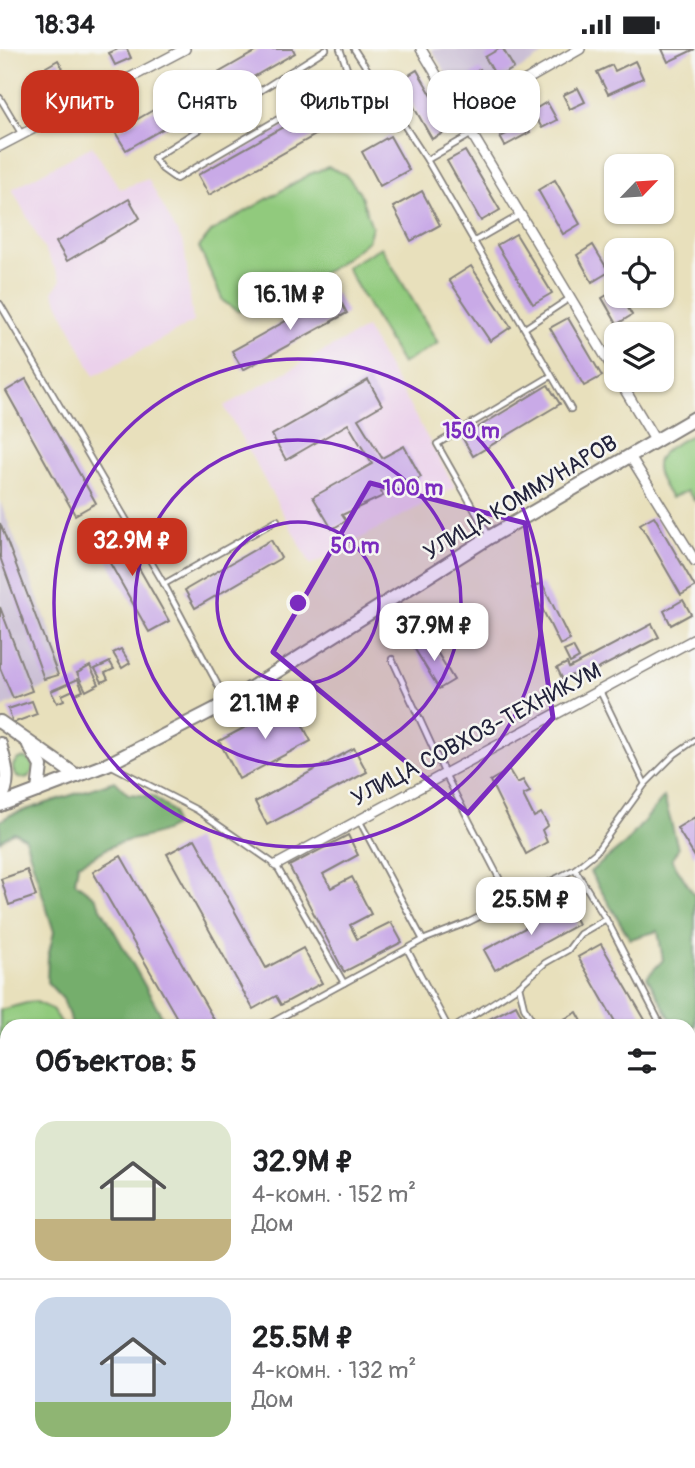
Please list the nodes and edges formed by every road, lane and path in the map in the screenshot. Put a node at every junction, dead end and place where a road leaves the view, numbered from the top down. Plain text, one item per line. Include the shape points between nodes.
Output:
1 (185, 49) edge
2 (326, 49) edge
3 (340, 49) edge
4 (354, 49) edge
5 (421, 49) edge
6 (580, 49) edge
7 (434, 70) edge
8 (540, 72) edge
9 (0, 98) edge
10 (473, 134) joint
11 (21, 135) junction
12 (0, 146) edge
13 (428, 160) junction
14 (521, 214) junction
15 (473, 241) junction
16 (571, 298) junction
17 (0, 305) edge
18 (525, 328) junction
19 (604, 354) edge
20 (551, 376) junction
21 (627, 392) edge
22 (571, 409) dead end
23 (695, 418) edge
24 (655, 440) junction
25 (630, 456) junction
26 (276, 520) dead end
27 (489, 537) junction
28 (695, 561) edge
29 (163, 584) junction
30 (695, 639) edge
31 (392, 659) dead end
32 (599, 689) junction
33 (227, 703) junction
34 (0, 722) edge
35 (25, 740) junction
36 (695, 740) edge
37 (0, 744) edge
38 (108, 764) junction
39 (444, 772) junction
40 (8, 774) junction
41 (77, 776) junction
42 (645, 784) junction
43 (33, 792) junction
44 (0, 802) edge
45 (359, 819) junction
46 (276, 865) junction
47 (575, 869) junction
48 (511, 901) junction
49 (606, 919) junction
50 (424, 940) junction
51 (407, 949) junction
52 (344, 983) junction
53 (519, 986) junction
54 (278, 1019) edge
55 (444, 1019) edge
56 (467, 1019) edge
57 (531, 1019) edge
58 (658, 1019) edge

1 - 11 street
2 - 3 lane via 154,157 162,169 176,179 350,77
4 - 13 lane
5 - 7 street
6 - 8 street
9 - 11 lane
10 - 13 lane
10 - 14 street
11 - 12 street
13 - 15 lane
14 - 15 lane
14 - 16 street
15 - 18 lane
16 - 18 lane
16 - 19 street
17 - 29 lane
18 - 20 lane
20 - 22 lane
20 - 27 lane via 437,444
21 - 24 street
23 - 24 main road, УЛИЦА КОММУНАРОВ
24 - 25 main road, УЛИЦА КОММУНАРОВ
25 - 27 main road, УЛИЦА КОММУНАРОВ
25 - 28 street
26 - 29 lane
27 - 33 main road, УЛИЦА КОММУНАРОВ
29 - 33 lane
30 - 32 street, УЛИЦА СОВХОЗ-ТЕХНИКУМ
31 - 39 lane
32 - 39 street, УЛИЦА СОВХОЗ-ТЕХНИКУМ
32 - 42 lane
33 - 38 main road, УЛИЦА КОММУНАРОВ
34 - 35 main road
35 - 41 main road
35 - 43 main road via 41,767
36 - 42 lane
37 - 40 main road
38 - 41 main road, УЛИЦА КОММУНАРОВ
38 - 46 lane via 197,810
39 - 45 street, УЛИЦА СОВХОЗ-ТЕХНИКУМ
39 - 48 lane
40 - 43 main road
40 - 44 main road
41 - 43 main road, УЛИЦА КОММУНАРОВ
42 - 47 lane via 596,852
43 - 44 main road, УЛИЦА КОММУНАРОВ
45 - 46 street, УЛИЦА СОВХОЗ-ТЕХНИКУМ
45 - 50 lane
46 - 52 lane
47 - 48 lane
47 - 49 lane
48 - 50 lane
49 - 53 lane via 580,934 568,950
49 - 58 lane
50 - 51 lane
51 - 52 lane
51 - 55 lane
52 - 54 lane
53 - 56 lane
53 - 57 lane

